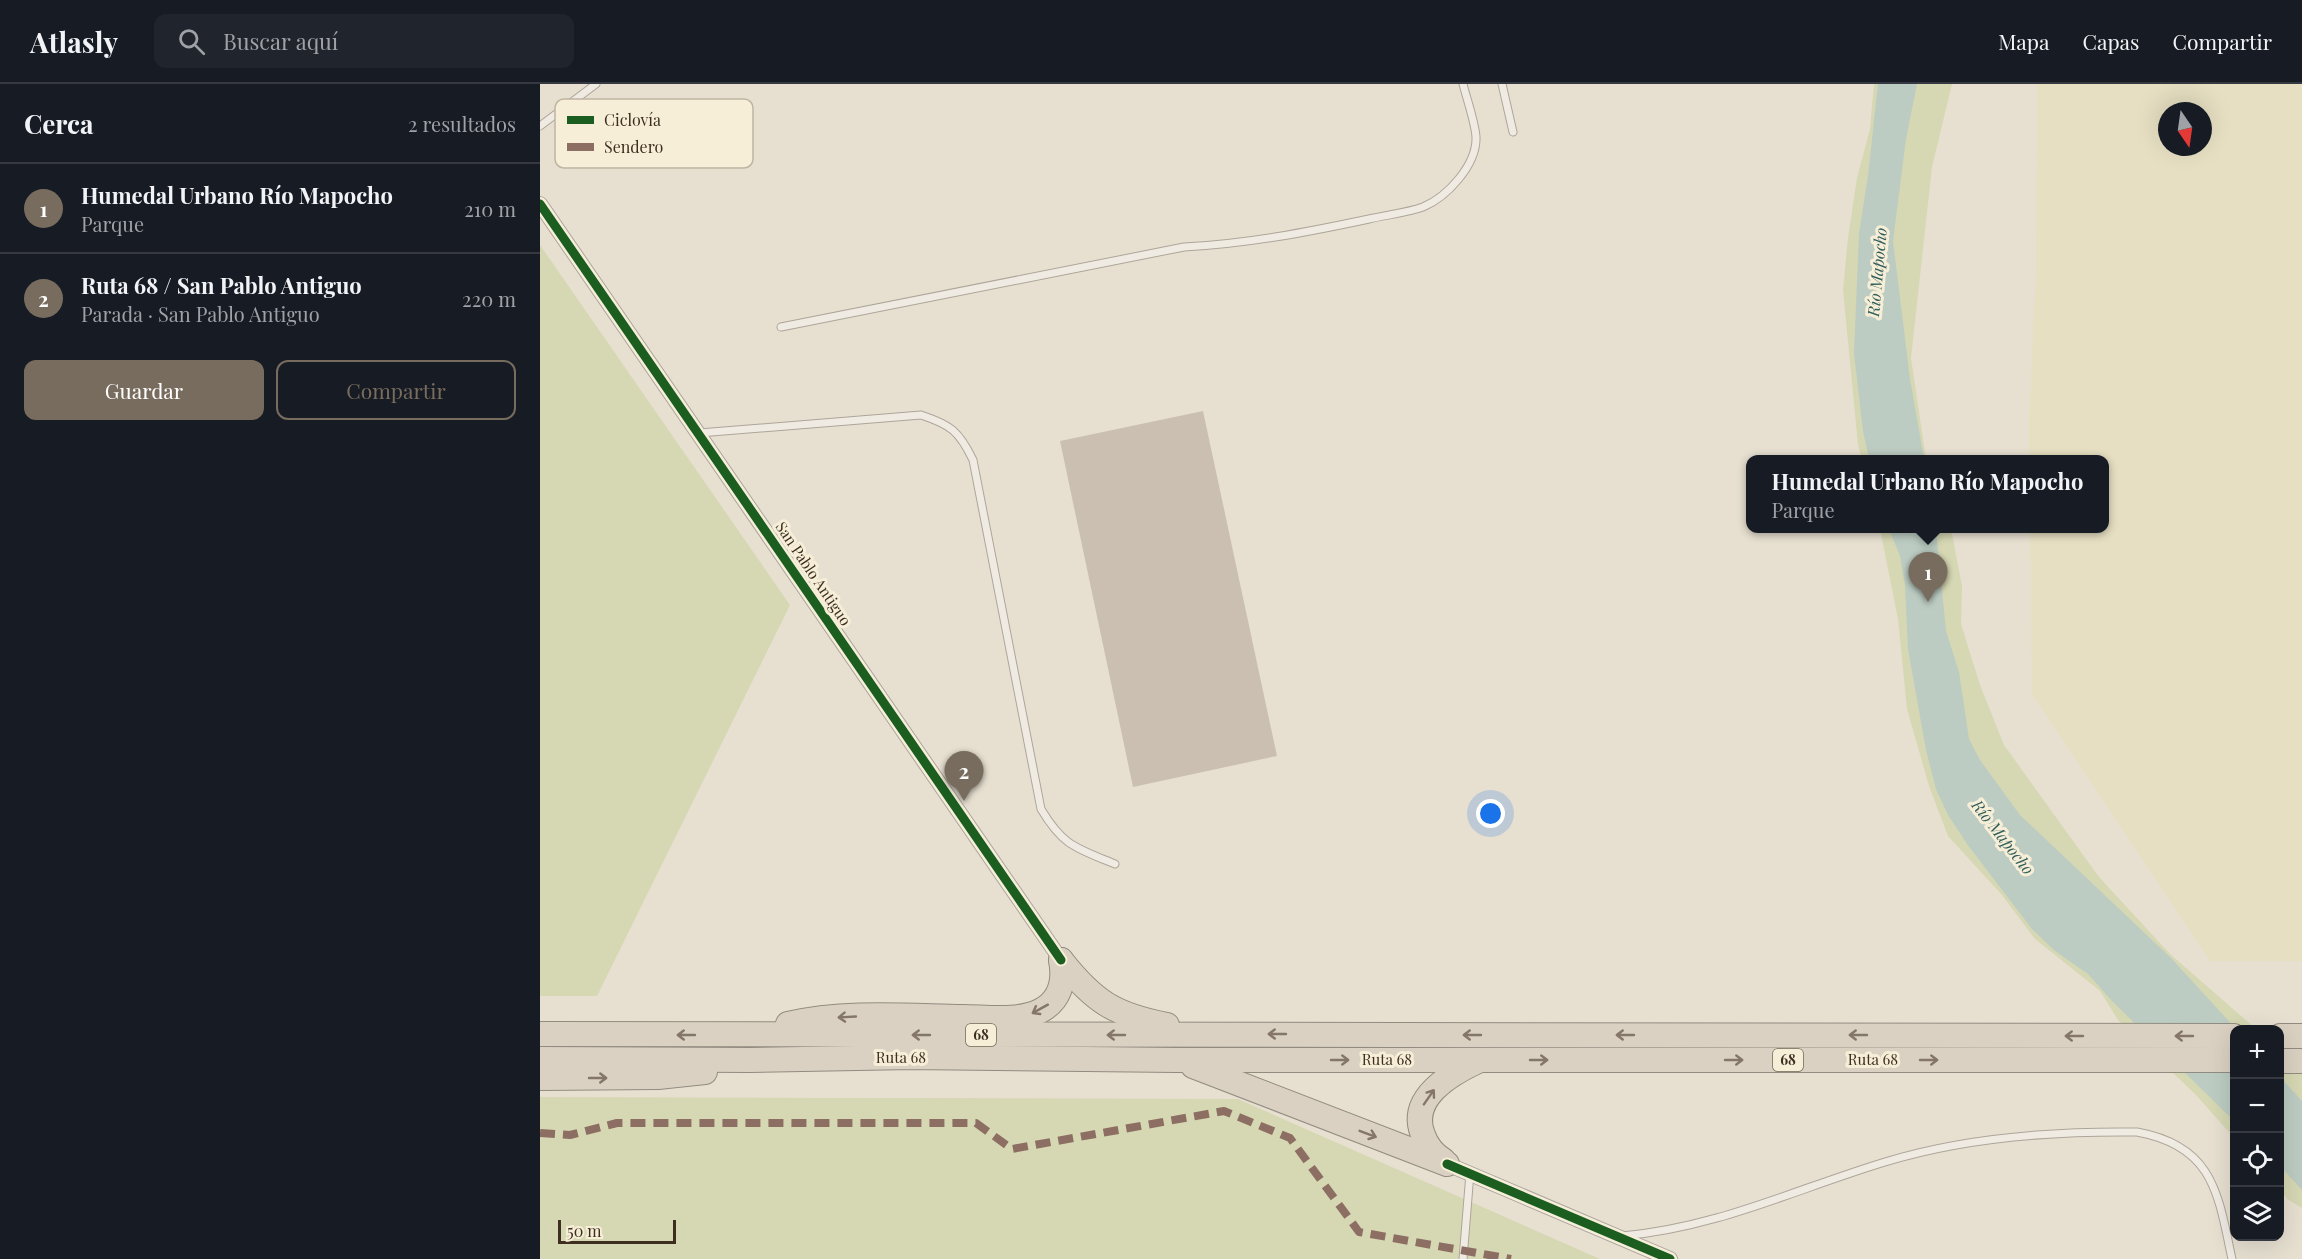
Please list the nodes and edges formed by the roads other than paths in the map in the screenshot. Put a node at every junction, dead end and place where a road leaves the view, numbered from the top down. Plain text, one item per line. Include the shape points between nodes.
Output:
1 (596, 84) edge
2 (1463, 84) edge
3 (1502, 84) edge
4 (576, 99) edge
5 (555, 115) edge
6 (540, 126) edge
7 (1513, 132) dead end
8 (540, 204) edge
9 (781, 327) dead end
10 (699, 433) junction
11 (1115, 864) dead end
12 (1061, 960) junction
13 (540, 1034) edge
14 (745, 1035) junction
15 (1217, 1035) junction
16 (2230, 1036) edge
17 (540, 1059) edge
18 (750, 1060) junction
19 (1176, 1060) junction
20 (1480, 1060) junction
21 (2230, 1060) edge
22 (540, 1078) edge
23 (1447, 1164) junction
24 (1470, 1173) junction
25 (1620, 1236) junction
26 (1463, 1259) edge
27 (1670, 1259) edge
28 (2232, 1259) edge

1 - 4 lane
2 - 9 lane via 1476,138 1470,159 1459,180 1422,207 1228,245 1184,247
3 - 7 lane
5 - 6 lane
8 - 10 street, San Pablo Antiguo
10 - 11 lane via 921,415 945,423 964,440 973,460 1041,809 1052,828 1072,846
10 - 12 street, San Pablo Antiguo
12 -> 14 highway via 1063,976 1056,997 1032,1014 826,1018
12 - 15 highway via 1089,992 1112,1009 1141,1020
14 -> 13 highway, Ruta 68 / 68
15 -> 14 highway, Ruta 68 / 68
16 -> 15 highway, Ruta 68 / 68
17 - 18 highway, Ruta 68 / 68
18 - 19 highway, Ruta 68 / 68
22 -> 18 highway via 679,1076
19 -> 20 highway, Ruta 68 / 68
19 -> 23 highway
20 -> 21 highway, Ruta 68 / 68
23 -> 20 highway via 1426,1143 1420,1128 1421,1108 1440,1084
23 - 24 street
24 - 25 street
24 - 26 lane
25 - 27 street
25 - 28 lane via 1717,1219 1885,1162 1943,1147 2016,1137 2137,1132 2176,1144 2204,1168 2213,1183

